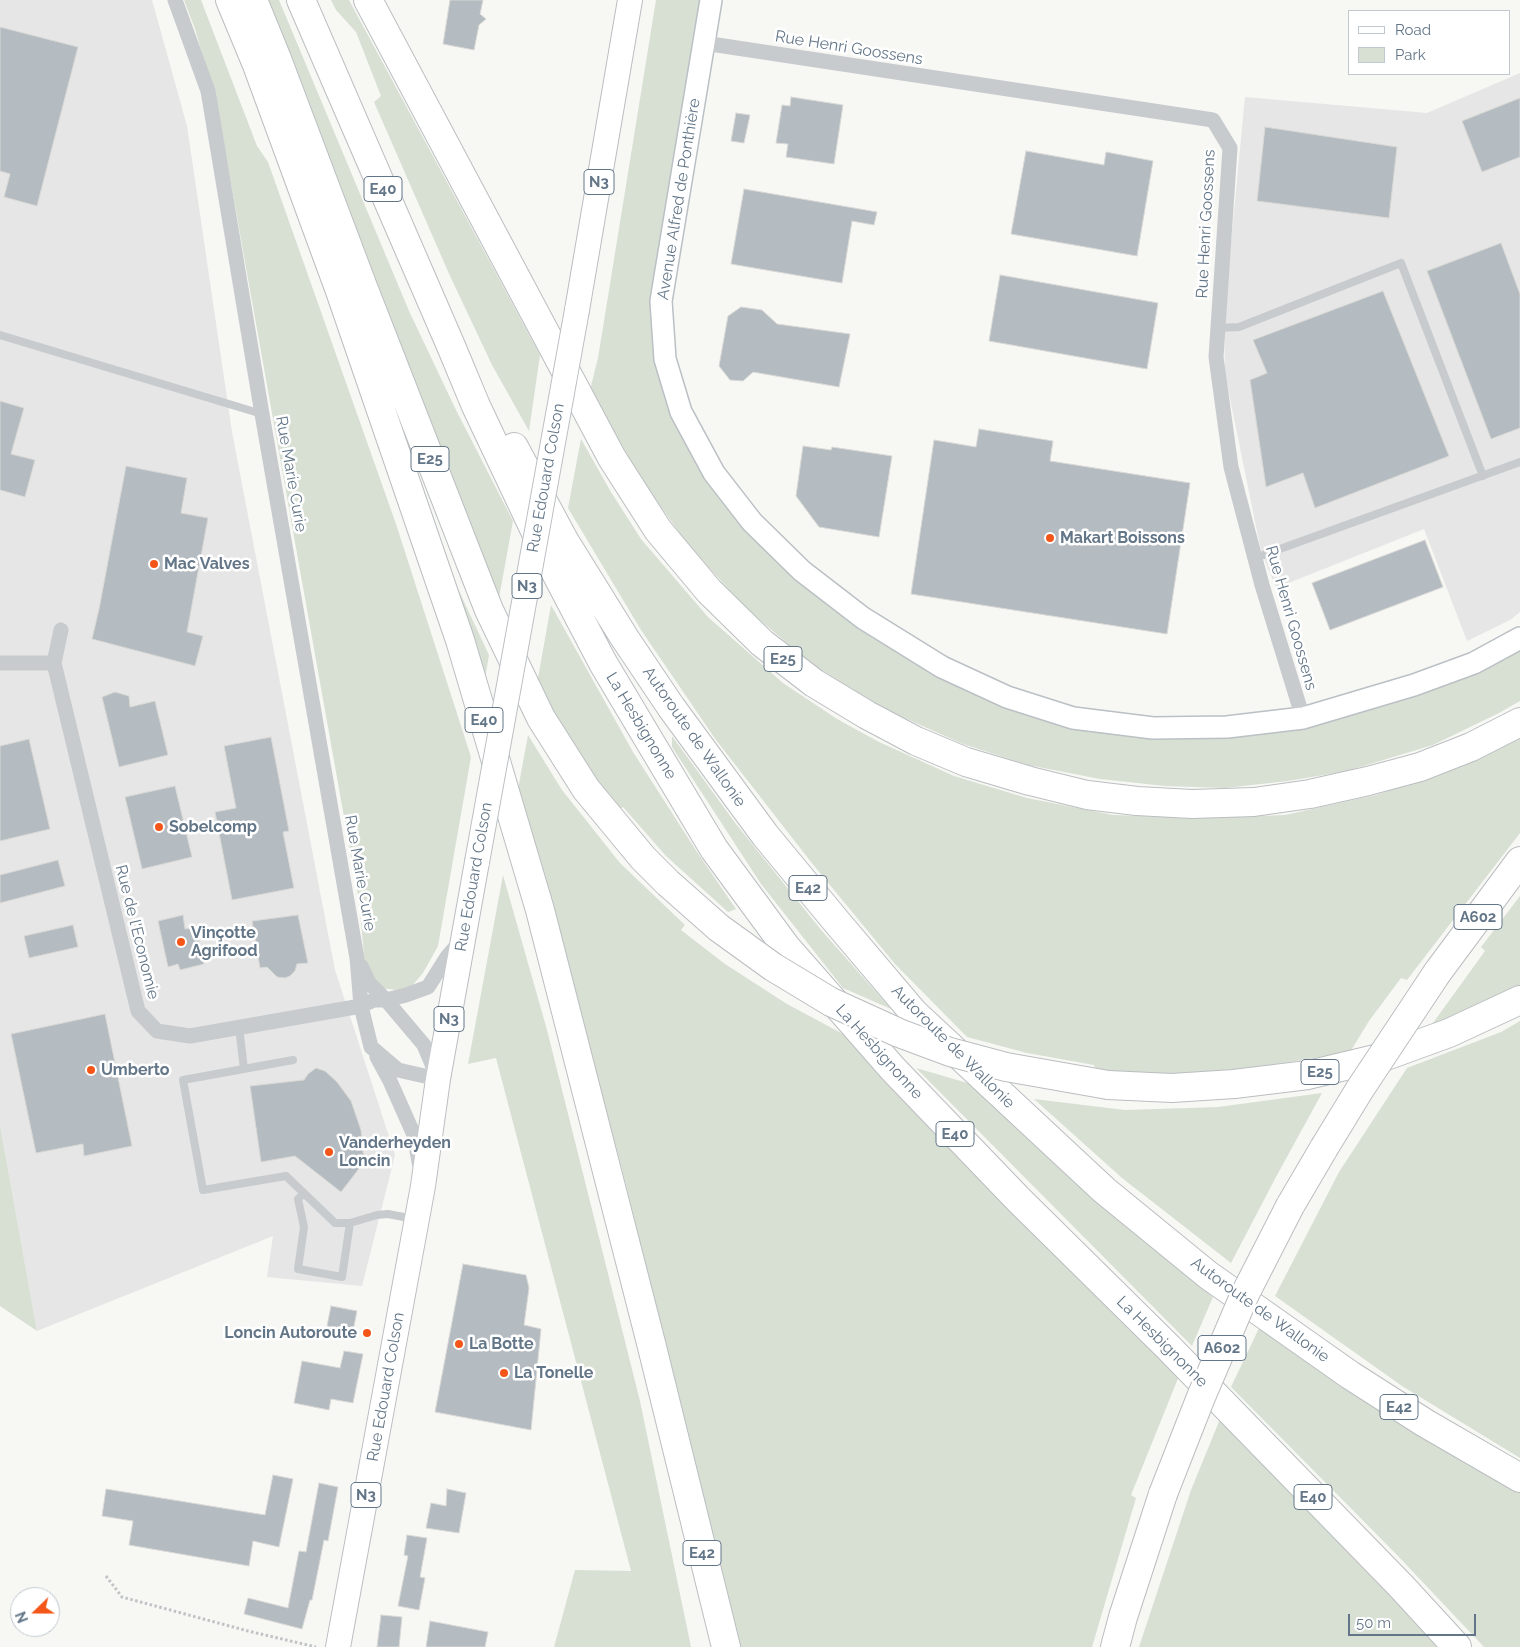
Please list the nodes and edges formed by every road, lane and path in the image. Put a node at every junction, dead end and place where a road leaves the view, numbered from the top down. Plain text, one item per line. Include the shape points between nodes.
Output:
1 (175, 0) edge
2 (230, 0) edge
3 (253, 0) edge
4 (301, 0) edge
5 (368, 0) edge
6 (630, 0) edge
7 (711, 0) edge
8 (704, 43) junction
9 (1218, 328) junction
10 (0, 336) edge
11 (451, 346) junction
12 (262, 414) junction
13 (1520, 462) edge
14 (1483, 476) junction
15 (1255, 558) junction
16 (61, 630) dead end
17 (1520, 638) edge
18 (0, 663) edge
19 (54, 663) junction
20 (1303, 718) junction
21 (1520, 722) edge
22 (1520, 861) edge
23 (463, 938) junction
24 (357, 958) junction
25 (386, 1000) junction
26 (1520, 1000) edge
27 (361, 1006) junction
28 (238, 1027) junction
29 (371, 1047) junction
30 (293, 1060) dead end
31 (244, 1069) junction
32 (438, 1079) junction
33 (424, 1175) junction
34 (304, 1193) junction
35 (416, 1220) junction
36 (350, 1223) junction
37 (678, 1459) junction
38 (1520, 1478) edge
39 (106, 1576) dead end
40 (316, 1647) edge
41 (338, 1647) edge
42 (713, 1647) edge
43 (726, 1647) edge
44 (1115, 1647) edge
45 (1457, 1647) edge

1 - 12 street, Rue Marie Curie via 208,91
2 - 37 highway, E40 via 340,290 460,640 540,910
3 - 26 highway, E25, bridge via 489,610 541,718 586,789 643,858 719,928 773,967 831,1002 899,1032 950,1052 1016,1069 1108,1085 1172,1088 1308,1075 1383,1057 1449,1033
4 - 11 highway, E40
5 - 21 highway, E25 via 612,458 658,530 709,591 762,643 814,683 875,719 966,762 1030,781 1137,801 1192,804 1263,801 1310,794 1420,767 1471,747
6 - 23 main road, Rue Edouard Colson / N3, bridge
7 - 8 street, Avenue Alfred de Ponthière
8 - 9 street, Rue Henri Goossens via 1213,120 1230,148
8 - 20 street, Avenue Alfred de Ponthière via 661,302 665,359 681,412 714,473 752,522 802,571 864,618 942,667 1007,697 1073,718 1153,728 1227,727
9 - 14 lane via 1239,327 1401,264
9 - 15 street, Rue Henri Goossens via 1216,357 1231,467
10 - 12 lane
11 - 38 highway, Autoroute de Wallonie / E42 via 490,401 565,542 671,707 765,835 914,1013 1104,1190 1208,1275 1350,1375
11 - 45 highway, La Hesbignonne / E40 via 546,554 603,662 714,849 786,947 893,1069 1018,1199 1168,1347
12 - 24 street, Rue Marie Curie
13 - 14 lane
14 - 15 lane
15 - 20 street, Rue Henri Goossens
16 - 19 street, Rue de l'Economie
17 - 20 street, Avenue Alfred de Ponthière via 1474,662 1431,678
18 - 19 street
19 - 28 street, Rue de l'Economie via 138,1011 157,1031 190,1036
22 - 44 highway, A602, bridge via 1437,973 1360,1089 1290,1206 1245,1294 1200,1397 1163,1494
23 - 25 street, Rue de l'Economie via 428,987
23 - 32 main road, Rue Edouard Colson / N3
24 - 25 street via 369,983
24 - 27 street
25 - 27 street, Rue de l'Economie via 374,1000
25 - 32 street via 424,1045
27 - 28 street, Rue de l'Economie
27 - 29 street
28 - 31 lane
29 - 32 street via 398,1070
29 - 33 street via 414,1134
30 - 31 lane
31 - 34 lane via 183,1080 204,1190 286,1176
32 - 33 main road, Rue Edouard Colson / N3
33 - 35 main road, Rue Edouard Colson / N3
34 - 36 lane via 336,1223
34 - 36 lane via 298,1199 304,1227 298,1269 342,1277
35 - 36 lane via 388,1214
35 - 41 main road, Rue Edouard Colson / N3
37 - 42 highway, E40
37 - 43 highway, E42
39 - 40 path via 122,1597

